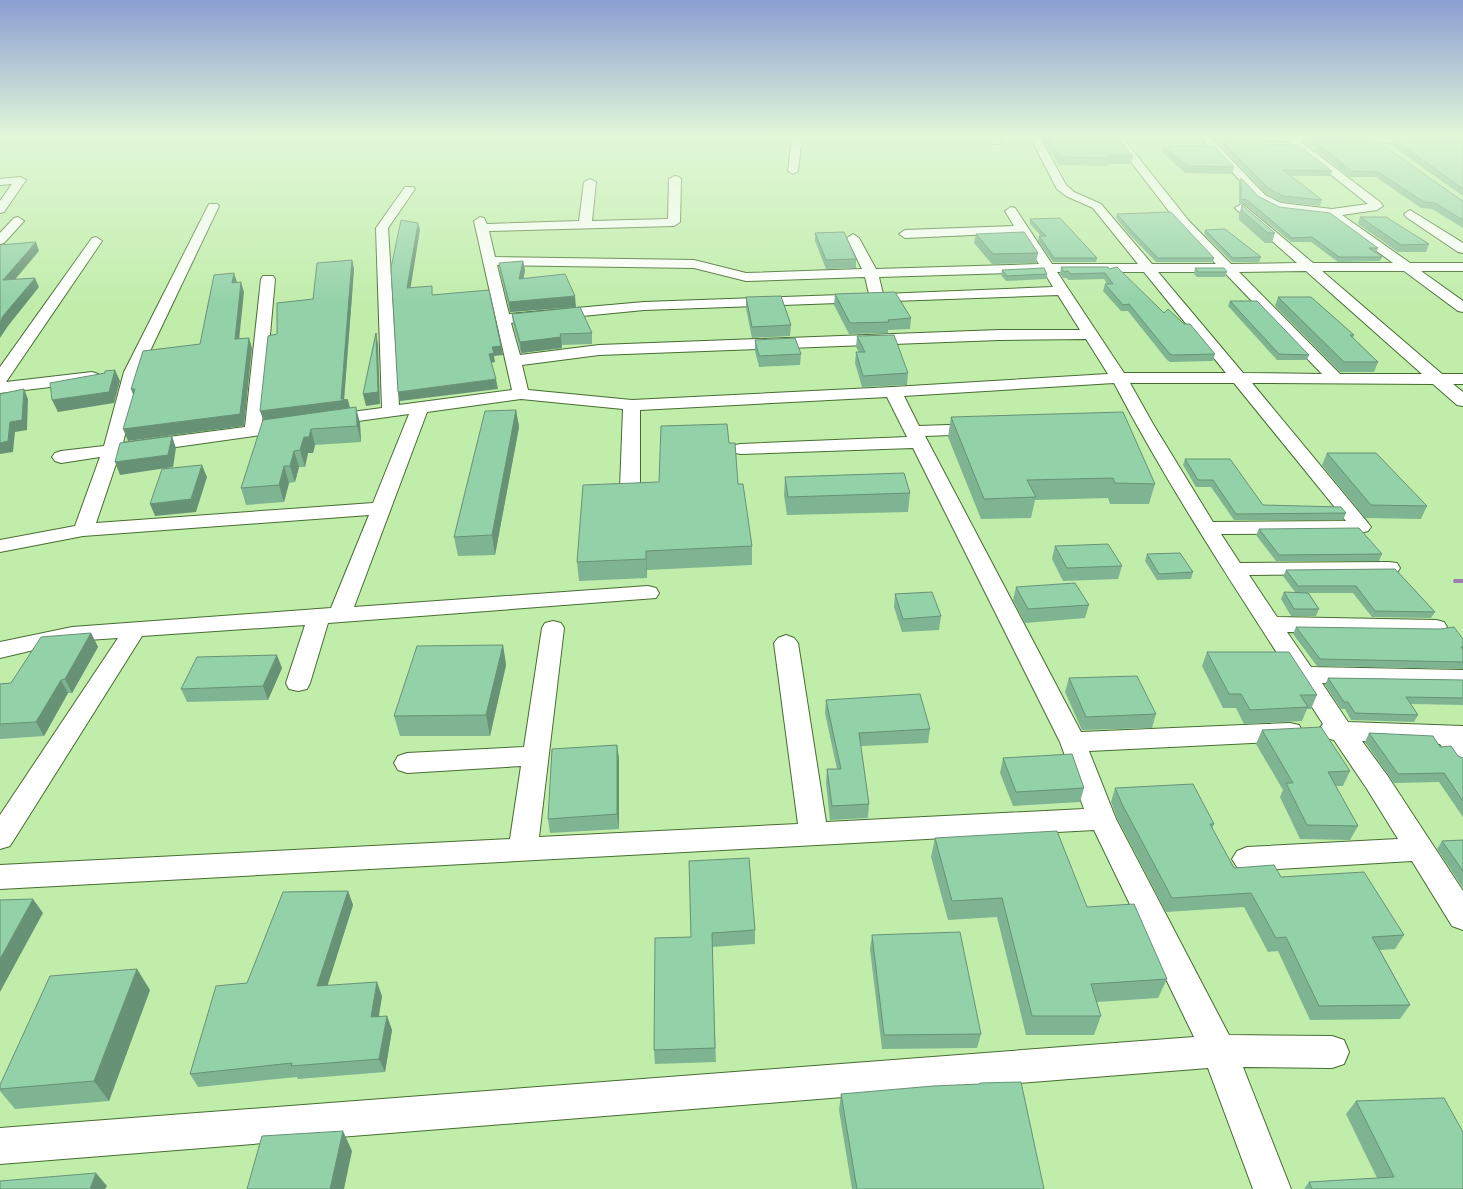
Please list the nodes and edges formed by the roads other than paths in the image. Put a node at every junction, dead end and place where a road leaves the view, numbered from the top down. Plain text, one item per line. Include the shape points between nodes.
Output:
1 (11, 192) edge
2 (406, 192) edge
3 (589, 192) edge
4 (675, 192) edge
5 (1068, 192) edge
6 (1160, 192) edge
7 (1257, 192) edge
8 (1361, 192) edge
9 (212, 206) dead end
10 (1241, 208) edge
11 (0, 209) edge
12 (1011, 211) dead end
13 (1332, 213) junction
14 (1410, 214) dead end
15 (18, 221) dead end
16 (585, 225) junction
17 (1023, 230) junction
18 (906, 234) dead end
19 (854, 238) dead end
20 (0, 240) edge
21 (96, 241) dead end
22 (1463, 250) edge
23 (490, 261) junction
24 (1228, 267) junction
25 (1310, 267) junction
26 (1406, 267) junction
27 (1463, 267) edge
28 (1048, 268) junction
29 (1147, 268) junction
30 (870, 273) junction
31 (268, 279) dead end
32 (1062, 291) junction
33 (877, 298) junction
34 (1463, 308) edge
35 (502, 319) junction
36 (1090, 334) junction
37 (513, 361) junction
38 (119, 374) junction
39 (1119, 378) junction
40 (1238, 378) junction
41 (0, 379) edge
42 (1336, 379) junction
43 (1437, 379) junction
44 (1463, 379) edge
45 (0, 388) edge
46 (893, 392) junction
47 (521, 394) junction
48 (1463, 401) edge
49 (632, 405) junction
50 (420, 407) junction
51 (391, 411) junction
52 (993, 429) edge
53 (253, 432) junction
54 (916, 437) junction
55 (112, 449) junction
56 (741, 449) dead end
57 (62, 457) dead end
58 (630, 488) edge
59 (381, 508) junction
60 (1207, 528) junction
61 (83, 530) junction
62 (0, 546) edge
63 (1389, 568) edge
64 (1234, 569) junction
65 (648, 593) dead end
66 (330, 616) junction
67 (1271, 624) junction
68 (552, 628) dead end
69 (1436, 628) edge
70 (135, 630) junction
71 (786, 644) dead end
72 (0, 650) edge
73 (1305, 675) junction
74 (1463, 678) edge
75 (298, 683) dead end
76 (1340, 730) junction
77 (1455, 734) edge
78 (1073, 742) junction
79 (535, 756) junction
80 (1463, 756) edge
81 (406, 763) dead end
82 (1102, 819) junction
83 (814, 834) junction
84 (0, 838) edge
85 (523, 849) junction
86 (1420, 849) junction
87 (1247, 859) dead end
88 (0, 877) edge
89 (1463, 917) edge
90 (1219, 1051) junction
91 (1332, 1052) dead end
92 (0, 1146) edge
93 (1272, 1189) edge

1 - 11 street
2 - 51 street via 382,228
3 - 16 street
4 - 16 street via 674,222
5 - 29 street via 1097,206
6 - 24 street via 1185,224
7 - 13 street via 1272,204
8 - 13 street via 1377,206
9 - 38 street
10 - 25 street
12 - 17 street
13 - 26 street
14 - 22 street
15 - 20 street
16 - 23 street via 481,225
17 - 18 street
17 - 28 street
19 - 30 street
21 - 41 street
23 - 30 street via 694,264 730,276 746,277
23 - 35 street
24 - 25 street
24 - 29 street
24 - 42 street
25 - 26 street
25 - 43 street
26 - 27 street
26 - 34 street
28 - 29 street
28 - 30 street
28 - 32 street
29 - 40 street
30 - 33 street
31 - 53 street
32 - 33 street
32 - 36 street
33 - 35 street via 644,306
35 - 37 street
36 - 37 street via 599,350
36 - 39 street
37 - 47 street
38 - 45 street
38 - 55 street
39 - 40 street
39 - 46 street
39 - 60 street via 1136,424
40 - 42 street
40 - 60 street via 1360,527
42 - 43 street
43 - 44 street
43 - 48 street
46 - 49 street
46 - 54 street
47 - 49 street
47 - 50 street
49 - 58 street
50 - 51 street
50 - 59 street
51 - 53 street
52 - 54 street
53 - 55 street
54 - 56 street
54 - 78 street
55 - 57 street
55 - 61 street
59 - 61 street
59 - 66 street
60 - 64 street
61 - 62 street
63 - 64 street
64 - 67 street
65 - 66 street
66 - 70 street
66 - 75 street
67 - 69 street
67 - 73 street
68 - 79 street
70 - 72 street via 72,634
70 - 84 street
71 - 83 street
73 - 74 street
73 - 76 street
76 - 77 street
76 - 78 street
76 - 86 street
77 - 80 street
78 - 82 street
79 - 81 street
79 - 85 street
82 - 83 street
82 - 90 street
83 - 85 street
85 - 88 street
86 - 87 street
86 - 89 street
90 - 91 street
90 - 92 street
90 - 93 street

